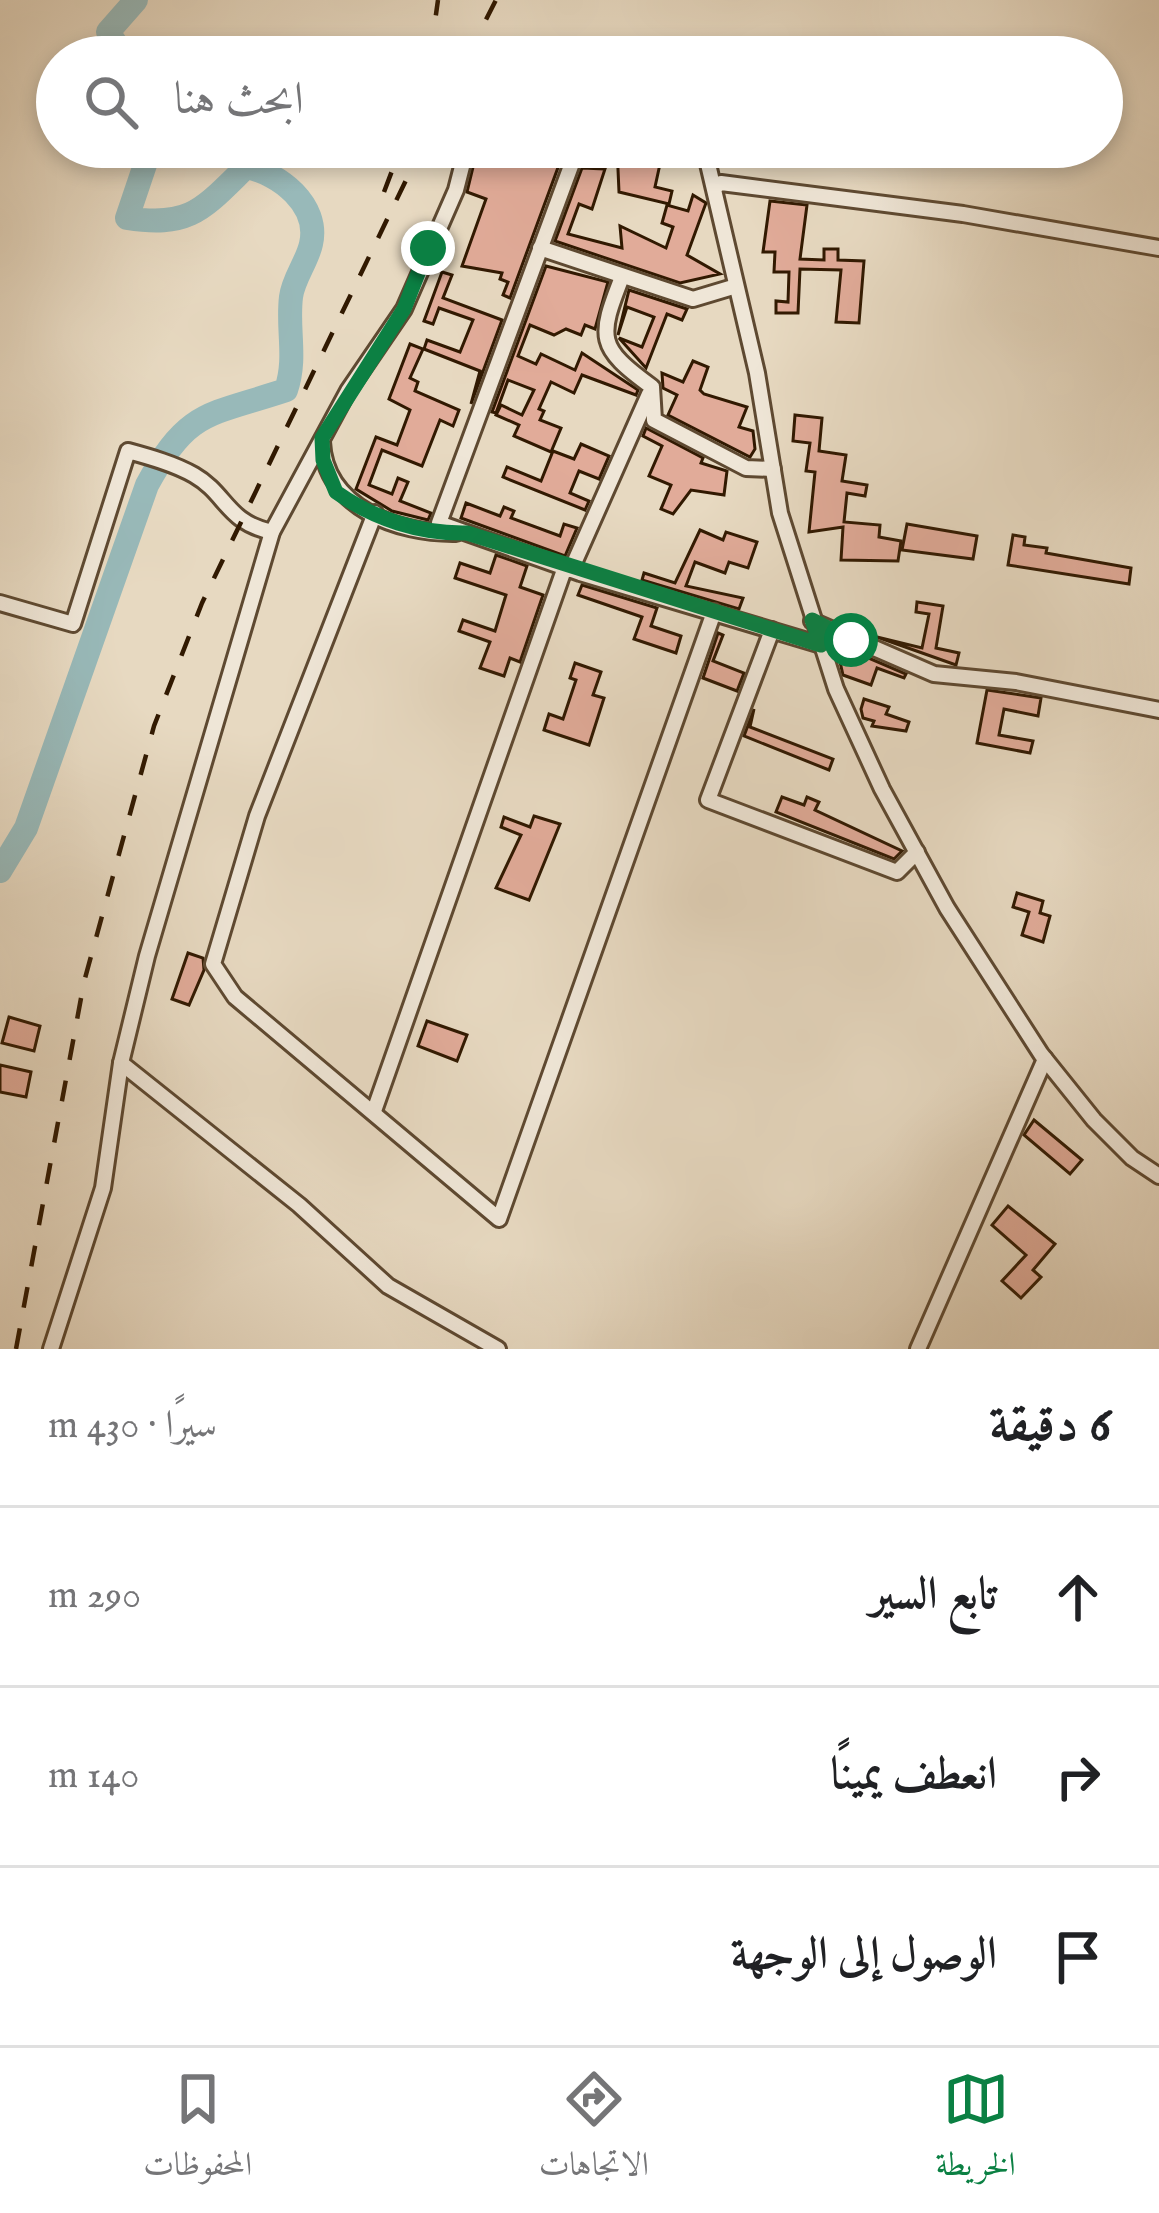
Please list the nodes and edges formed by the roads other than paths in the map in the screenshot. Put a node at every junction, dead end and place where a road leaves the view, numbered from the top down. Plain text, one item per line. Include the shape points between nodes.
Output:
1 (462, 168) edge
2 (570, 168) edge
3 (710, 168) edge
4 (715, 188) junction
5 (540, 248) junction
6 (1159, 248) edge
7 (622, 277) junction
8 (733, 287) junction
9 (652, 387) junction
10 (322, 438) junction
11 (772, 469) junction
12 (375, 514) junction
13 (272, 532) junction
14 (467, 533) junction
15 (568, 569) junction
16 (0, 603) edge
17 (714, 612) junction
18 (812, 620) junction
19 (772, 630) junction
20 (821, 645) junction
21 (1159, 710) edge
22 (916, 852) junction
23 (1045, 1059) junction
24 (122, 1063) junction
25 (374, 1111) junction
26 (1159, 1176) edge
27 (51, 1349) edge
28 (498, 1349) edge
29 (918, 1349) edge

1 - 10 street via 404,309
2 - 5 street
3 - 4 street
4 - 6 street via 963,214
4 - 8 street
5 - 7 street
5 - 14 street via 439,523
7 - 8 street via 693,298
7 - 9 street via 602,330 605,345
8 - 11 street
9 - 11 street via 654,420 746,468
9 - 15 street
10 - 12 street via 336,492
10 - 13 street
11 - 18 street
12 - 14 street
12 - 25 street via 257,816 213,964 235,997
13 - 16 street via 235,517 199,477 128,451 73,624
13 - 24 street
14 - 15 street
15 - 17 street
15 - 25 street
17 - 19 street
17 - 25 street via 503,1216 492,1216
18 - 20 street
18 - 21 street via 934,674
19 - 20 street
19 - 22 street via 708,800 896,872
20 - 22 street
22 - 23 street
23 - 26 street via 1107,1133
23 - 29 street
24 - 27 street via 103,1188
24 - 28 street via 388,1286

